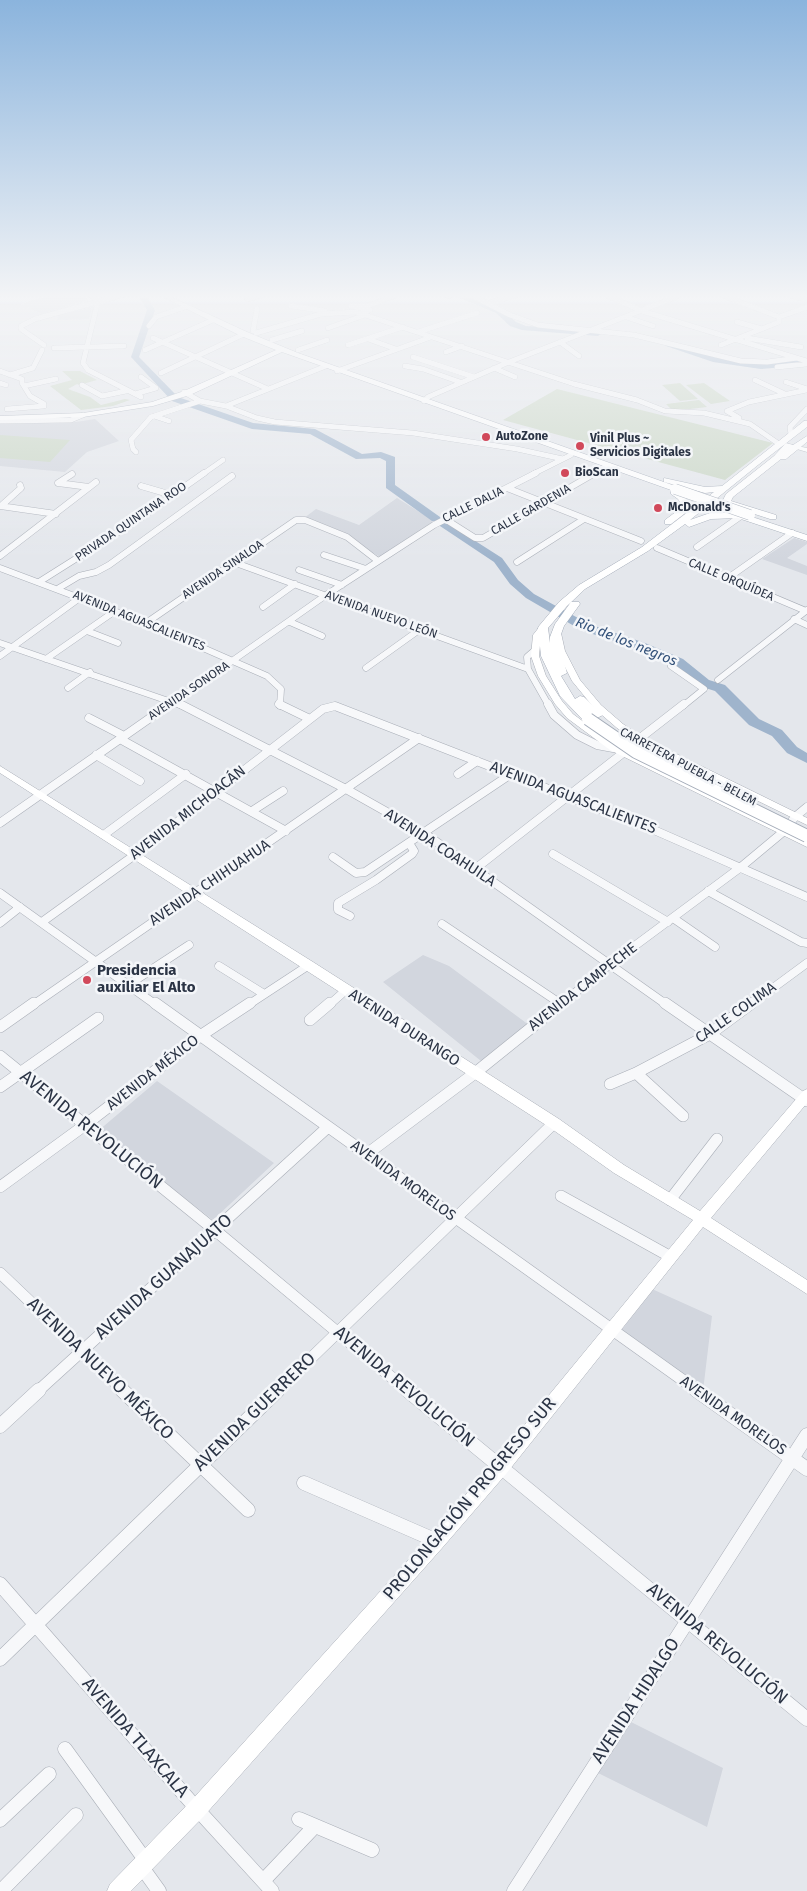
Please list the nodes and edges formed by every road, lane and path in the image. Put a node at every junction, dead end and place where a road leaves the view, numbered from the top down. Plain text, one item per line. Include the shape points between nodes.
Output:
1 (0, 383) edge
2 (20, 383) edge
3 (112, 383) edge
4 (150, 383) edge
5 (204, 383) edge
6 (254, 383) edge
7 (283, 383) edge
8 (381, 383) edge
9 (458, 383) edge
10 (572, 383) edge
11 (762, 383) edge
12 (789, 383) edge
13 (6, 385) dead end
14 (82, 385) dead end
15 (268, 389) junction
16 (807, 390) edge
17 (126, 391) junction
18 (135, 394) junction
19 (181, 394) junction
20 (785, 394) junction
21 (142, 397) dead end
22 (166, 398) junction
23 (426, 399) junction
24 (200, 401) junction
25 (226, 406) junction
26 (7, 409) dead end
27 (807, 409) edge
28 (154, 416) junction
29 (0, 418) edge
30 (169, 421) dead end
31 (750, 424) junction
32 (807, 424) edge
33 (791, 434) junction
34 (807, 436) edge
35 (548, 442) junction
36 (779, 444) junction
37 (793, 446) junction
38 (807, 450) edge
39 (136, 452) dead end
40 (567, 457) junction
41 (223, 460) dead end
42 (605, 468) junction
43 (72, 474) dead end
44 (232, 476) dead end
45 (96, 482) dead end
46 (20, 485) dead end
47 (141, 486) dead end
48 (90, 487) junction
49 (507, 488) junction
50 (677, 488) junction
51 (725, 488) junction
52 (172, 495) junction
53 (690, 497) junction
54 (721, 501) junction
55 (543, 503) junction
56 (0, 506) edge
57 (56, 514) junction
58 (746, 514) junction
59 (445, 519) junction
60 (584, 519) junction
61 (689, 524) junction
62 (792, 533) junction
63 (807, 533) edge
64 (641, 542) junction
65 (697, 547) dead end
66 (657, 548) junction
67 (1, 554) edge
68 (324, 555) dead end
69 (630, 558) junction
70 (378, 561) junction
71 (233, 562) junction
72 (517, 562) dead end
73 (0, 568) edge
74 (366, 569) junction
75 (299, 570) dead end
76 (728, 578) junction
77 (590, 581) junction
78 (39, 582) junction
79 (606, 582) junction
80 (294, 584) junction
81 (342, 585) junction
82 (59, 588) junction
83 (326, 596) junction
84 (81, 597) junction
85 (568, 605) junction
86 (263, 606) dead end
87 (115, 611) junction
88 (806, 611) edge
89 (794, 620) junction
90 (290, 622) junction
91 (146, 623) junction
92 (807, 625) edge
93 (552, 627) junction
94 (419, 630) junction
95 (87, 631) junction
96 (322, 636) dead end
97 (118, 642) dead end
98 (0, 644) edge
99 (12, 648) junction
100 (535, 650) junction
101 (0, 656) edge
102 (46, 659) junction
103 (233, 661) junction
104 (671, 666) dead end
105 (366, 668) dead end
106 (528, 669) junction
107 (90, 672) junction
108 (718, 680) dead end
109 (68, 688) dead end
110 (174, 701) junction
111 (336, 706) joint
112 (89, 718) dead end
113 (310, 718) junction
114 (593, 718) junction
115 (122, 737) junction
116 (419, 738) junction
117 (639, 739) junction
118 (614, 748) junction
119 (271, 749) junction
120 (623, 753) junction
121 (96, 755) junction
122 (477, 761) junction
123 (0, 769) edge
124 (186, 774) junction
125 (458, 774) dead end
126 (512, 774) junction
127 (140, 781) dead end
128 (346, 789) junction
129 (283, 790) dead end
130 (217, 791) junction
131 (41, 794) junction
132 (569, 797) junction
133 (807, 807) edge
134 (252, 811) junction
135 (795, 817) junction
136 (807, 822) edge
137 (0, 823) edge
138 (807, 828) edge
139 (286, 830) junction
140 (782, 832) junction
141 (424, 833) junction
142 (105, 834) junction
143 (807, 836) edge
144 (409, 843) junction
145 (807, 844) edge
146 (136, 854) junction
147 (553, 854) dead end
148 (333, 857) dead end
149 (741, 867) junction
150 (475, 869) junction
151 (708, 891) junction
152 (0, 893) edge
153 (193, 893) junction
154 (807, 897) edge
155 (20, 907) junction
156 (350, 916) dead end
157 (671, 920) junction
158 (42, 922) junction
159 (0, 923) edge
160 (442, 924) dead end
161 (807, 943) edge
162 (189, 945) dead end
163 (715, 947) dead end
164 (94, 962) junction
165 (807, 963) edge
166 (309, 965) junction
167 (609, 965) junction
168 (218, 966) dead end
169 (128, 985) junction
170 (346, 990) junction
171 (264, 994) junction
172 (561, 1004) junction
173 (98, 1018) dead end
174 (310, 1020) dead end
175 (0, 1027) edge
176 (710, 1034) junction
177 (200, 1036) junction
178 (0, 1056) edge
179 (21, 1073) junction
180 (475, 1073) junction
181 (636, 1073) junction
182 (610, 1084) dead end
183 (0, 1087) edge
184 (806, 1098) edge
185 (683, 1116) dead end
186 (554, 1124) junction
187 (85, 1125) junction
188 (328, 1127) junction
189 (717, 1139) dead end
190 (367, 1154) junction
191 (0, 1188) edge
192 (561, 1196) dead end
193 (670, 1200) junction
194 (455, 1219) junction
195 (702, 1219) junction
196 (216, 1231) junction
197 (671, 1257) junction
198 (0, 1273) edge
199 (807, 1288) edge
200 (612, 1329) junction
201 (338, 1332) junction
202 (82, 1350) junction
203 (0, 1426) edge
204 (807, 1435) edge
205 (792, 1458) junction
206 (200, 1465) junction
207 (500, 1468) junction
208 (807, 1468) edge
209 (304, 1483) dead end
210 (248, 1510) dead end
211 (437, 1541) junction
212 (0, 1584) edge
213 (688, 1620) junction
214 (36, 1624) junction
215 (0, 1659) edge
216 (807, 1719) edge
217 (65, 1749) dead end
218 (48, 1774) dead end
219 (197, 1809) junction
220 (76, 1815) dead end
221 (299, 1819) dead end
222 (0, 1820) edge
223 (314, 1827) junction
224 (372, 1850) dead end
225 (143, 1864) junction
226 (268, 1886) edge
227 (1, 1891) edge
228 (117, 1891) edge
229 (159, 1891) edge
230 (514, 1891) edge

1 - 13 street
2 - 26 street via 44,406
3 - 17 street
4 - 18 street via 156,388
5 - 19 main road
6 - 15 street
7 - 15 street
8 - 23 main road
9 - 23 street
10 - 31 street via 637,400 665,411 704,413
11 - 20 street
12 - 16 street
14 - 17 street via 102,396
15 - 25 street
16 - 20 street
17 - 18 street
18 - 21 street
19 - 22 main road
19 - 24 street
20 - 31 street via 727,411
22 - 29 main road via 87,413
22 - 29 main road via 145,406 83,415
23 - 35 main road
24 - 25 street
24 - 28 street
25 - 40 street via 276,422 427,435
27 - 33 street via 790,427
28 - 30 street
28 - 39 street via 132,437 131,444
31 - 36 street
32 - 33 main road
32 - 37 main road
33 - 36 main road
34 - 37 main road
35 - 40 main road
35 - 50 main road
36 - 51 main road
37 - 38 street
37 - 54 main road
40 - 42 main road
40 - 49 street, CALLE DALIA
41 - 52 street, PRIVADA QUINTANA ROO
42 - 50 main road
42 - 55 street, CALLE GARDENIA
43 - 48 street via 58,483
44 - 82 street via 110,565 79,576
45 - 48 street
46 - 56 street via 21,488
47 - 52 street
48 - 57 street
49 - 55 street
49 - 59 street, CALLE DALIA
50 - 51 main road
50 - 53 main road
50 - 58 main road, bridge
50 - 64 main road via 685,504 683,510
51 - 54 main road
52 - 78 street, PRIVADA QUINTANA ROO
53 - 54 main road
53 - 69 main road via 692,505 689,511 638,548
54 - 58 main road
54 - 61 main road
54 - 69 main road
55 - 59 street, CALLE GARDENIA via 483,538 475,538
55 - 60 street
56 - 57 street
57 - 67 street
58 - 61 main road via 714,515
58 - 62 main road
58 - 63 main road
58 - 65 street
59 - 70 street, CALLE DALIA
60 - 64 street
60 - 72 street
61 - 66 main road
62 - 63 main road
62 - 76 street
64 - 77 main road
66 - 76 street, CALLE ORQUÍDEA
66 - 79 main road
68 - 74 street
69 - 77 main road
69 - 79 main road
70 - 71 street, AVENIDA SINALOA via 347,537 300,519
70 - 74 street, AVENIDA SONORA
71 - 80 street, AVENIDA NUEVO LEÓN
71 - 91 street, AVENIDA SINALOA
73 - 78 street, AVENIDA AGUASCALIENTES
74 - 81 street, AVENIDA SONORA
75 - 81 street
76 - 88 street, CALLE ORQUÍDEA
77 - 85 main road
78 - 82 street, AVENIDA AGUASCALIENTES
79 - 85 main road
80 - 83 street, AVENIDA NUEVO LEÓN
80 - 86 street
81 - 83 street, AVENIDA SONORA
82 - 84 street, AVENIDA AGUASCALIENTES
83 - 90 street, AVENIDA SONORA
83 - 94 street, AVENIDA NUEVO LEÓN
84 - 87 street, AVENIDA AGUASCALIENTES
84 - 99 street
85 - 93 main road
87 - 91 street, AVENIDA AGUASCALIENTES
87 - 95 street
88 - 89 street
89 - 92 street
89 - 108 street
90 - 96 street
90 - 103 street, AVENIDA SONORA
91 - 103 street, AVENIDA AGUASCALIENTES
93 - 100 street via 537,635
93 - 114 main road, CARRETERA PUEBLA - BELEM via 564,678
93 - 117 street via 576,681 598,707
94 - 105 street
94 - 106 street, AVENIDA NUEVO LEÓN
95 - 97 street
95 - 102 street
98 - 99 street, AVENIDA COAHUILA
99 - 101 street
99 - 102 street, AVENIDA COAHUILA
100 - 106 street via 528,657
100 - 118 street, CARRETERA PUEBLA - BELEM via 542,676 558,702 570,716
102 - 107 street, AVENIDA COAHUILA
103 - 110 street, AVENIDA SONORA
103 - 113 street, AVENIDA AGUASCALIENTES via 271,679 282,693 279,705
104 - 117 street via 704,689
106 - 118 street via 554,715 577,735 597,745
107 - 109 street
107 - 110 street, AVENIDA COAHUILA
110 - 115 street, AVENIDA SONORA
110 - 119 street, AVENIDA COAHUILA
111 - 113 street, AVENIDA MICHOACÁN
111 - 116 street, AVENIDA AGUASCALIENTES
112 - 115 street
113 - 119 street, AVENIDA MICHOACÁN
114 - 138 main road, CARRETERA PUEBLA - BELEM via 638,744
114 - 143 main road, CARRETERA PUEBLA - BELEM, bridge via 636,752
115 - 121 street, AVENIDA SONORA
115 - 124 street
116 - 122 street, AVENIDA AGUASCALIENTES
116 - 128 street, AVENIDA CHIHUAHUA
117 - 135 street
118 - 120 street, CARRETERA PUEBLA - BELEM
119 - 128 street, AVENIDA COAHUILA
119 - 130 street, AVENIDA MICHOACÁN
120 - 132 street
120 - 140 street, CARRETERA PUEBLA - BELEM
121 - 127 street
121 - 131 street, AVENIDA SONORA
122 - 125 street
122 - 126 street, AVENIDA AGUASCALIENTES
123 - 131 street, AVENIDA DURANGO
124 - 130 street
124 - 142 street
126 - 132 street, AVENIDA AGUASCALIENTES
126 - 141 street
128 - 139 street, AVENIDA CHIHUAHUA
128 - 141 street, AVENIDA COAHUILA
129 - 134 street
130 - 134 street
130 - 146 street, AVENIDA MICHOACÁN
131 - 137 street, AVENIDA SONORA
131 - 142 street, AVENIDA DURANGO
132 - 149 street, AVENIDA AGUASCALIENTES
132 - 150 street
133 - 135 street, AVENIDA CAMPECHE
134 - 139 street
135 - 136 street
135 - 140 street, AVENIDA CAMPECHE
139 - 153 street, AVENIDA CHIHUAHUA
140 - 145 street, CARRETERA PUEBLA - BELEM
140 - 149 street, AVENIDA CAMPECHE
141 - 144 street
141 - 150 street, AVENIDA COAHUILA
142 - 146 street, AVENIDA DURANGO
144 - 148 street via 361,874
144 - 156 street via 414,851 412,854 338,903 338,910
146 - 153 street, AVENIDA DURANGO
146 - 158 street, AVENIDA MICHOACÁN
147 - 157 street
149 - 151 street, AVENIDA CAMPECHE
149 - 154 street, AVENIDA AGUASCALIENTES
150 - 167 street, AVENIDA COAHUILA
151 - 157 street, AVENIDA CAMPECHE
151 - 161 street
152 - 155 street, AVENIDA MORELOS
153 - 164 street, AVENIDA CHIHUAHUA
153 - 166 street, AVENIDA DURANGO
155 - 158 street, AVENIDA MORELOS
155 - 159 street
157 - 163 street
157 - 167 street, AVENIDA CAMPECHE
158 - 164 street, AVENIDA MORELOS
160 - 172 street
162 - 169 street
164 - 169 street, AVENIDA MORELOS
164 - 175 street, AVENIDA CHIHUAHUA
165 - 176 street, CALLE COLIMA
166 - 170 street, AVENIDA DURANGO
166 - 171 street, AVENIDA MÉXICO
167 - 172 street, AVENIDA CAMPECHE
167 - 176 street, AVENIDA COAHUILA
168 - 171 street
169 - 177 street, AVENIDA MORELOS
170 - 174 street
170 - 180 street, AVENIDA DURANGO
171 - 177 street, AVENIDA MÉXICO
172 - 180 street, AVENIDA CAMPECHE
173 - 179 street
176 - 181 street, CALLE COLIMA
176 - 184 street, AVENIDA COAHUILA
177 - 187 street, AVENIDA MÉXICO
177 - 188 street, AVENIDA MORELOS
178 - 179 street, AVENIDA REVOLUCIÓN
179 - 183 street
179 - 187 street, AVENIDA REVOLUCIÓN
180 - 186 street, AVENIDA DURANGO
180 - 190 street, AVENIDA CAMPECHE
181 - 182 street, CALLE COLIMA
181 - 185 street
184 - 195 street, PROLONGACIÓN PROGRESO SUR
186 - 193 street, AVENIDA DURANGO
186 - 194 street, AVENIDA GUERRERO
187 - 191 street, AVENIDA MÉXICO
187 - 196 street, AVENIDA REVOLUCIÓN
188 - 190 street, AVENIDA MORELOS
188 - 196 street, AVENIDA GUANAJUATO
189 - 193 street
190 - 194 street, AVENIDA MORELOS
192 - 197 street
193 - 195 street, AVENIDA DURANGO
194 - 200 street, AVENIDA MORELOS
194 - 201 street, AVENIDA GUERRERO
195 - 197 street, PROLONGACIÓN PROGRESO SUR
195 - 199 street, AVENIDA DURANGO
196 - 201 street, AVENIDA REVOLUCIÓN
196 - 202 street, AVENIDA GUANAJUATO
197 - 200 street, PROLONGACIÓN PROGRESO SUR
198 - 202 street, AVENIDA NUEVO MÉXICO
200 - 205 street, AVENIDA MORELOS
200 - 207 street, PROLONGACIÓN PROGRESO SUR
201 - 206 street, AVENIDA GUERRERO
201 - 207 street, AVENIDA REVOLUCIÓN
202 - 203 street, AVENIDA GUANAJUATO
202 - 206 street, AVENIDA NUEVO MÉXICO
204 - 205 street, AVENIDA HIDALGO
205 - 208 street, AVENIDA MORELOS
205 - 213 street, AVENIDA HIDALGO
206 - 210 street, AVENIDA NUEVO MÉXICO
206 - 214 street, AVENIDA GUERRERO
207 - 211 street, PROLONGACIÓN PROGRESO SUR
207 - 213 street, AVENIDA REVOLUCIÓN
209 - 211 street
211 - 219 street, PROLONGACIÓN PROGRESO SUR
212 - 214 street, AVENIDA TLAXCALA
213 - 216 street, AVENIDA REVOLUCIÓN
213 - 230 street, AVENIDA HIDALGO
214 - 215 street, AVENIDA GUERRERO
214 - 219 street, AVENIDA TLAXCALA
217 - 225 street
218 - 222 street
219 - 225 street, PROLONGACIÓN PROGRESO SUR
219 - 226 street, AVENIDA TLAXCALA
220 - 227 street
221 - 223 street
223 - 224 street
223 - 226 street
225 - 228 street, PROLONGACIÓN PROGRESO SUR
225 - 229 street

